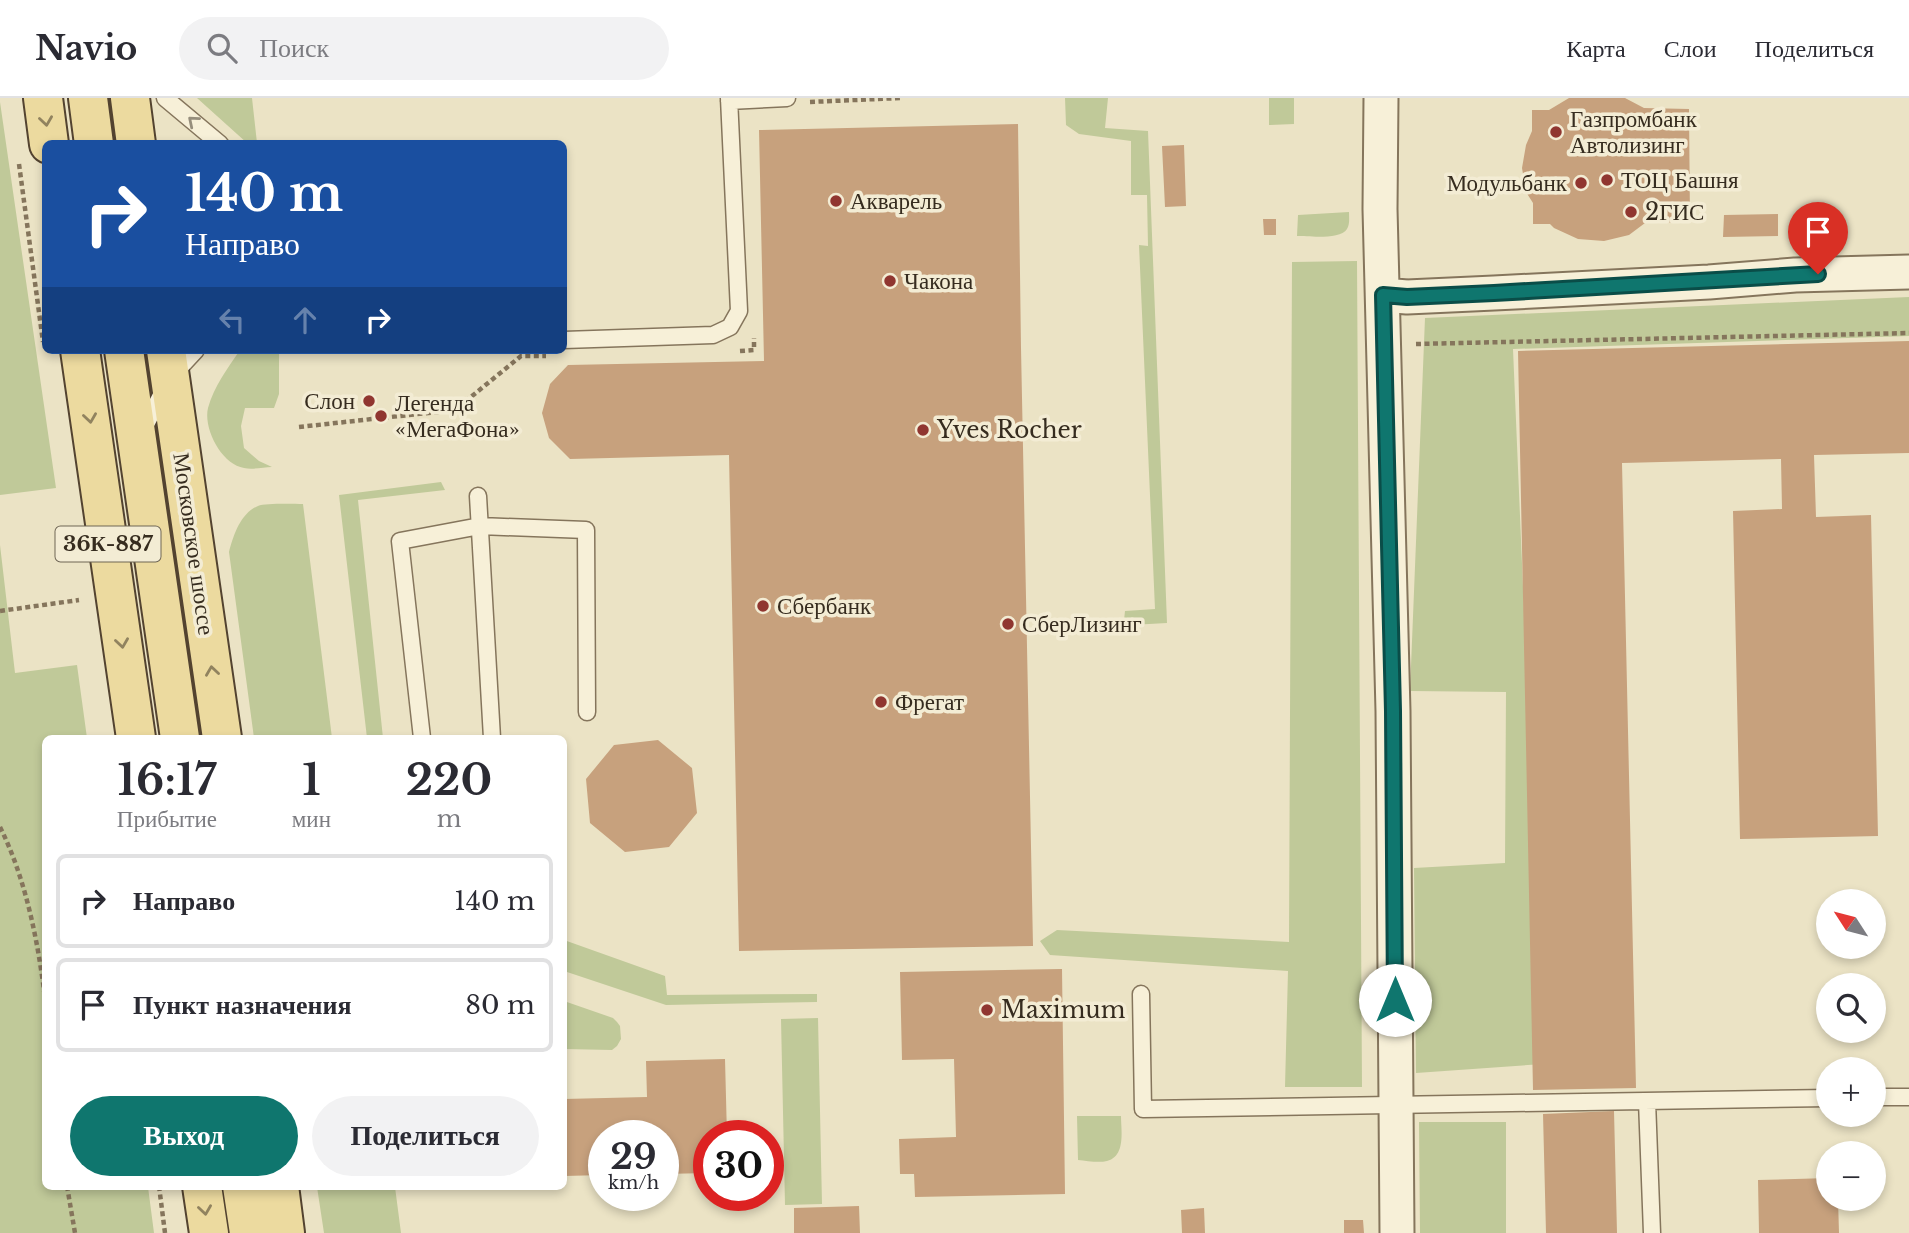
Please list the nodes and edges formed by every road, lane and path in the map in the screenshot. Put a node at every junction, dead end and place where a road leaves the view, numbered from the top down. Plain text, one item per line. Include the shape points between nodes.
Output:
1 (43, 98) edge
2 (88, 98) edge
3 (130, 98) edge
4 (165, 98) edge
5 (787, 98) edge
6 (900, 98) edge
7 (1381, 98) edge
8 (729, 99) edge
9 (809, 102) dead end
10 (49, 140) edge
11 (93, 140) edge
12 (135, 140) edge
13 (215, 140) edge
14 (1909, 272) edge
15 (1383, 295) junction
16 (1909, 333) edge
17 (754, 337) dead end
18 (567, 340) edge
19 (1405, 344) dead end
20 (727, 351) dead end
21 (81, 354) edge
22 (125, 354) edge
23 (188, 354) edge
24 (549, 356) dead end
25 (168, 364) edge
26 (299, 427) dead end
27 (137, 442) junction
28 (478, 496) dead end
29 (480, 526) junction
30 (80, 600) dead end
31 (0, 611) edge
32 (587, 712) dead end
33 (136, 735) edge
34 (180, 735) edge
35 (222, 735) edge
36 (422, 735) edge
37 (492, 735) edge
38 (0, 827) edge
39 (42, 976) edge
40 (1141, 994) dead end
41 (1886, 1097) edge
42 (1909, 1097) edge
43 (1816, 1098) edge
44 (1647, 1101) junction
45 (1396, 1106) junction
46 (68, 1190) edge
47 (160, 1190) edge
48 (203, 1190) edge
49 (243, 1190) edge
50 (280, 1190) edge
51 (75, 1233) edge
52 (165, 1233) edge
53 (209, 1233) edge
54 (248, 1233) edge
55 (285, 1233) edge
56 (1396, 1233) edge
57 (1652, 1233) edge

1 -> 10 main road
2 - 11 main road
3 - 12 main road
13 -> 4 lane
5 - 8 lane
6 - 9 path
7 - 15 street
8 - 18 lane via 739,311 730,327 713,335
14 - 15 street
15 - 45 street
16 - 19 path
17 - 20 path via 754,350
21 -> 33 main road, 36К-887
22 - 27 main road, Московское шоссе / 36К-887
23 - 25 lane
24 - 26 path via 521,356 455,410
25 - 27 lane
35 -> 25 main road, Московское шоссе / 36К-887
27 - 34 main road, Московское шоссе / 36К-887
28 - 29 lane
29 - 32 lane via 586,530
29 - 36 lane via 400,541
29 - 37 lane
30 - 31 path
38 - 39 path via 23,886
40 - 45 lane via 1143,1109
41 - 42 lane
43 - 44 lane
44 - 45 lane
44 - 57 lane
45 - 56 street
46 - 51 path
47 - 52 path
48 -> 53 main road
49 - 54 main road
50 - 55 main road

